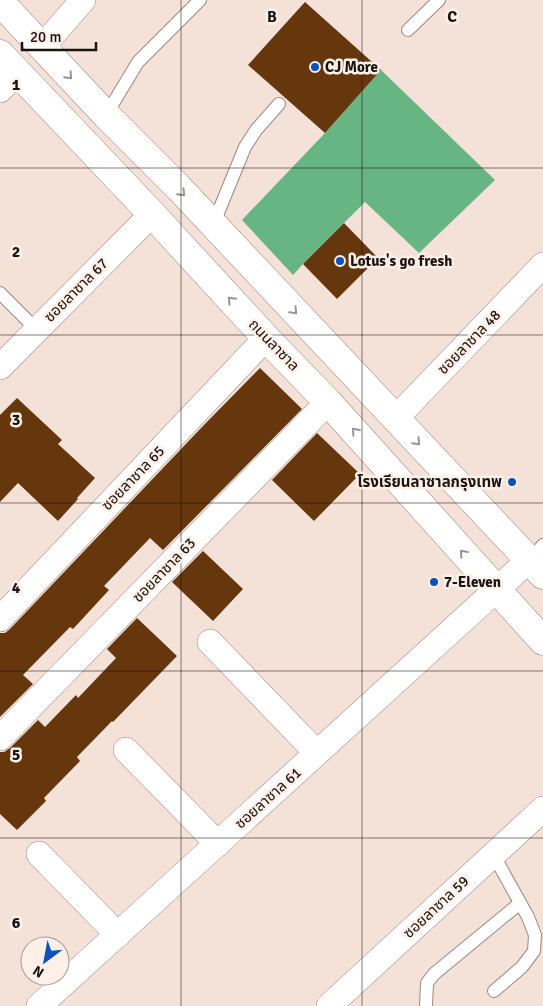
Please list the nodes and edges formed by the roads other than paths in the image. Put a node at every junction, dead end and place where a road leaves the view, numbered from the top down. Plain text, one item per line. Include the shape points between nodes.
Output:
1 (83, 0) edge
2 (200, 0) edge
3 (438, 0) edge
4 (0, 2) edge
5 (0, 27) edge
6 (408, 30) dead end
7 (0, 44) edge
8 (42, 47) junction
9 (6, 72) edge
10 (279, 104) dead end
11 (106, 116) junction
12 (144, 206) junction
13 (213, 225) junction
14 (543, 265) edge
15 (0, 293) edge
16 (37, 330) junction
17 (266, 338) junction
18 (0, 367) edge
19 (328, 402) junction
20 (395, 418) junction
21 (538, 560) edge
22 (497, 590) junction
23 (0, 619) edge
24 (543, 640) edge
25 (210, 642) dead end
26 (0, 738) edge
27 (126, 750) dead end
28 (317, 753) junction
29 (543, 809) edge
30 (218, 844) junction
31 (39, 854) dead end
32 (493, 854) junction
33 (520, 903) junction
34 (118, 934) junction
35 (494, 991) dead end
36 (336, 1004) edge
37 (40, 1006) edge
38 (426, 1006) edge

1 - 8 street
2 - 11 lane via 138,62
3 - 6 lane
4 - 8 street
5 - 7 street via 7,39 3,45
8 -> 11 street
8 - 12 street via 39,72 42,83 130,175
9 - 12 street, ถนนลาซาล
10 - 13 lane via 246,147
11 -> 13 street
12 - 16 street, ซอยลาซาล 67
17 -> 12 street, ถนนลาซาล
13 -> 20 street
14 - 20 street, ซอยลาซาล 48
15 - 16 lane
16 - 18 street, ซอยลาซาล 67
17 - 19 street, ถนนลาซาล
17 - 23 street, ซอยลาซาล 65
22 -> 19 street, ถนนลาซาล
19 - 26 street, ซอยลาซาล 63
20 -> 21 street
21 - 22 street, ซอยลาซาล 61
22 - 24 street, ถนนลาซาล
22 - 28 street, ซอยลาซาล 61
25 - 28 street
27 - 30 street
28 - 30 street, ซอยลาซาล 61
29 - 32 street, ซอยลาซาล 59
30 - 34 street, ซอยลาซาล 61
31 - 34 street
32 - 33 lane
32 - 36 street, ซอยลาซาล 59
33 - 35 lane via 535,935 534,951 522,967
33 - 38 lane via 434,974 428,982
34 - 37 street, ซอยลาซาล 61

